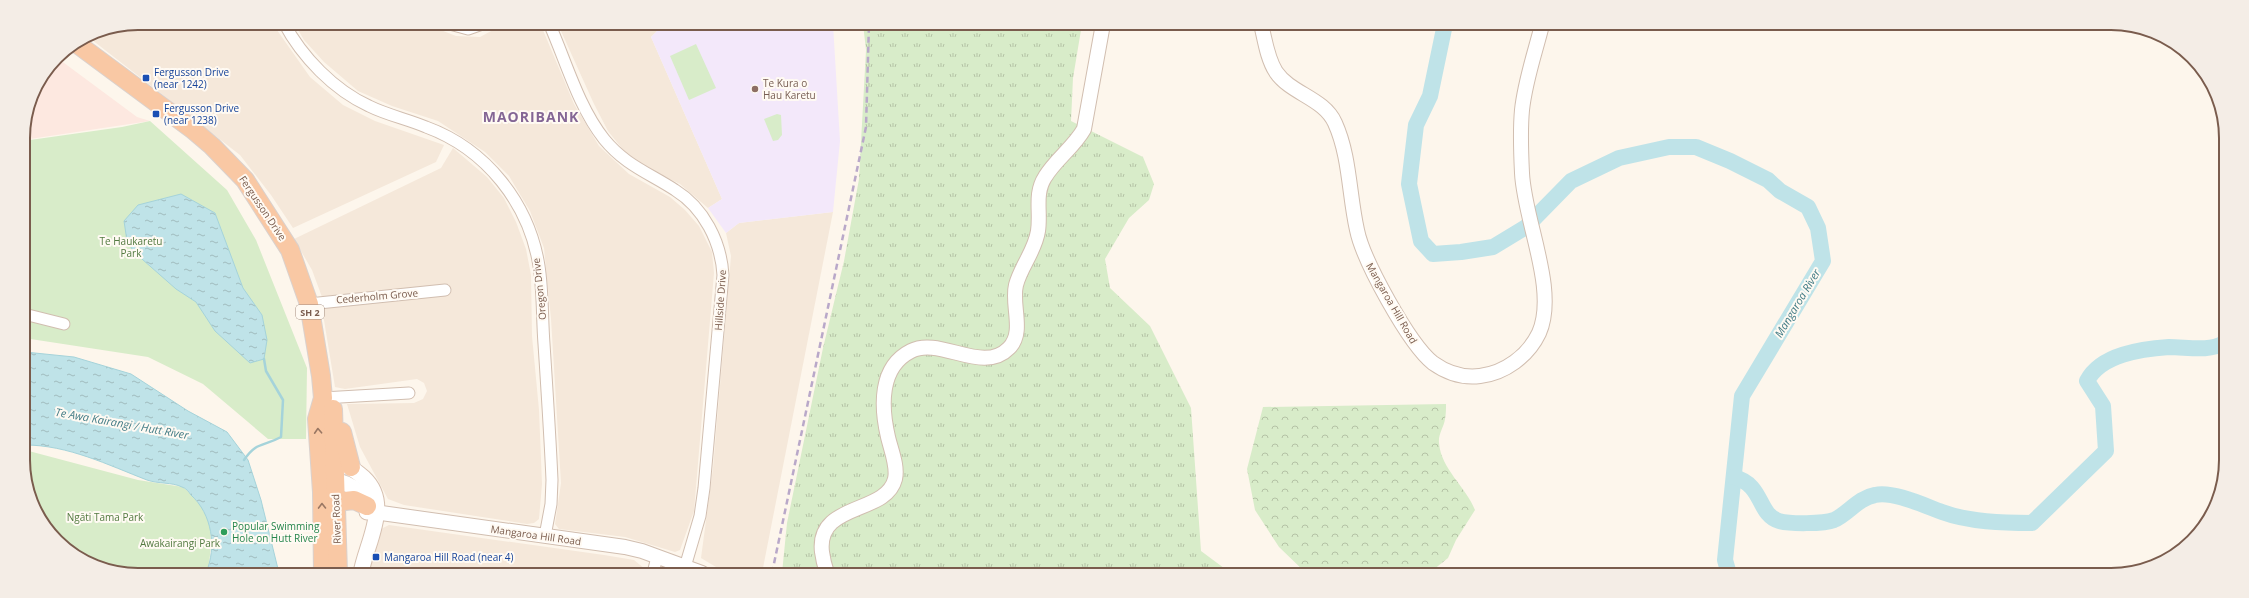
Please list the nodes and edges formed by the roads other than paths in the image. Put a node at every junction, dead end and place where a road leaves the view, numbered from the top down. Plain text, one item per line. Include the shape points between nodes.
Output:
1 (289, 30) edge
2 (552, 30) edge
3 (1102, 30) edge
4 (1262, 30) edge
5 (1541, 30) edge
6 (81, 46) edge
7 (445, 290) dead end
8 (308, 304) junction
9 (30, 316) edge
10 (64, 324) dead end
11 (409, 393) dead end
12 (328, 404) junction
13 (332, 471) junction
14 (336, 502) junction
15 (370, 510) junction
16 (545, 536) junction
17 (656, 557) junction
18 (685, 567) junction
19 (323, 568) edge
20 (338, 568) edge
21 (353, 568) edge
22 (362, 568) edge
23 (654, 568) edge
24 (688, 568) edge
25 (826, 568) edge

1 - 16 street, Oregon Drive via 310,60 342,91 369,106 443,134 472,152 505,185 519,206 539,266 552,480
2 - 18 street, Hillside Drive via 586,110 598,131 630,164 674,189 688,201 712,232 720,250 723,274 704,488 700,516
3 - 25 street via 1084,129 1045,177 1039,191 1038,230 1015,292 1017,329 1013,343 1004,352 992,356 919,349 906,354 896,362 886,382 883,407 896,472 894,483 887,494 849,511 830,526 822,544
4 - 5 street, Mangaroa Hill Road via 1270,60 1276,72 1324,108 1336,124 1345,157 1356,229 1365,255 1408,332 1420,350 1434,363 1457,374 1487,375 1507,367 1529,349 1540,329 1545,307 1522,174 1522,110
6 - 8 highway, Fergusson Drive / SH 2 via 192,129 244,180 290,250
7 - 8 street, Cederholm Grove
8 - 12 highway, Fergusson Drive / SH 2
9 - 10 street
11 - 12 street
12 - 13 highway via 341,428
12 - 13 highway, Fergusson Drive / SH 2 via 317,419
13 - 14 highway, River Road / SH 2
13 - 15 main road via 343,482 360,492
13 - 15 main road via 365,479 374,492
19 -> 13 highway, River Road / SH 2
14 - 15 highway via 354,500
14 - 20 highway, River Road / SH 2
15 - 16 street, Mangaroa Hill Road
15 - 21 main road
15 - 22 main road
16 - 17 street, Mangaroa Hill Road via 625,548
17 - 18 street, Mangaroa Hill Road
17 - 23 street
18 - 24 street, Mangaroa Hill Road

